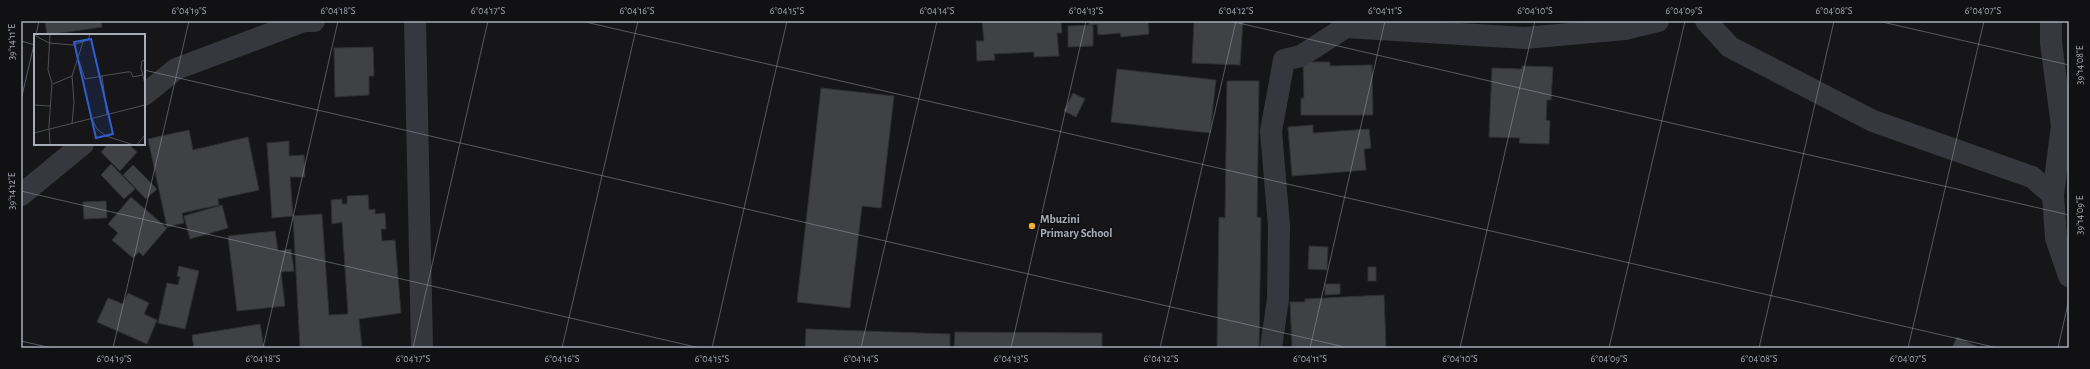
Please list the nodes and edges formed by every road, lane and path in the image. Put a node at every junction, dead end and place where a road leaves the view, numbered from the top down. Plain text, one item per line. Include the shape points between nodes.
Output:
1 (314, 21) edge
2 (415, 21) edge
3 (1658, 21) edge
4 (1706, 21) edge
5 (2051, 21) edge
6 (145, 94) edge
7 (81, 145) edge
8 (21, 195) edge
9 (2053, 195) junction
10 (2069, 276) edge
11 (422, 348) edge
12 (1271, 348) edge

1 - 6 street via 304,21 176,69
2 - 11 street
3 - 12 street via 1625,29 1525,38 1346,27 1301,56 1284,60 1271,131 1279,226 1278,299
4 - 9 street via 1730,47 1873,122 2032,177
5 - 9 street via 2051,43 2062,126
7 - 8 street
9 - 10 street via 2056,238

